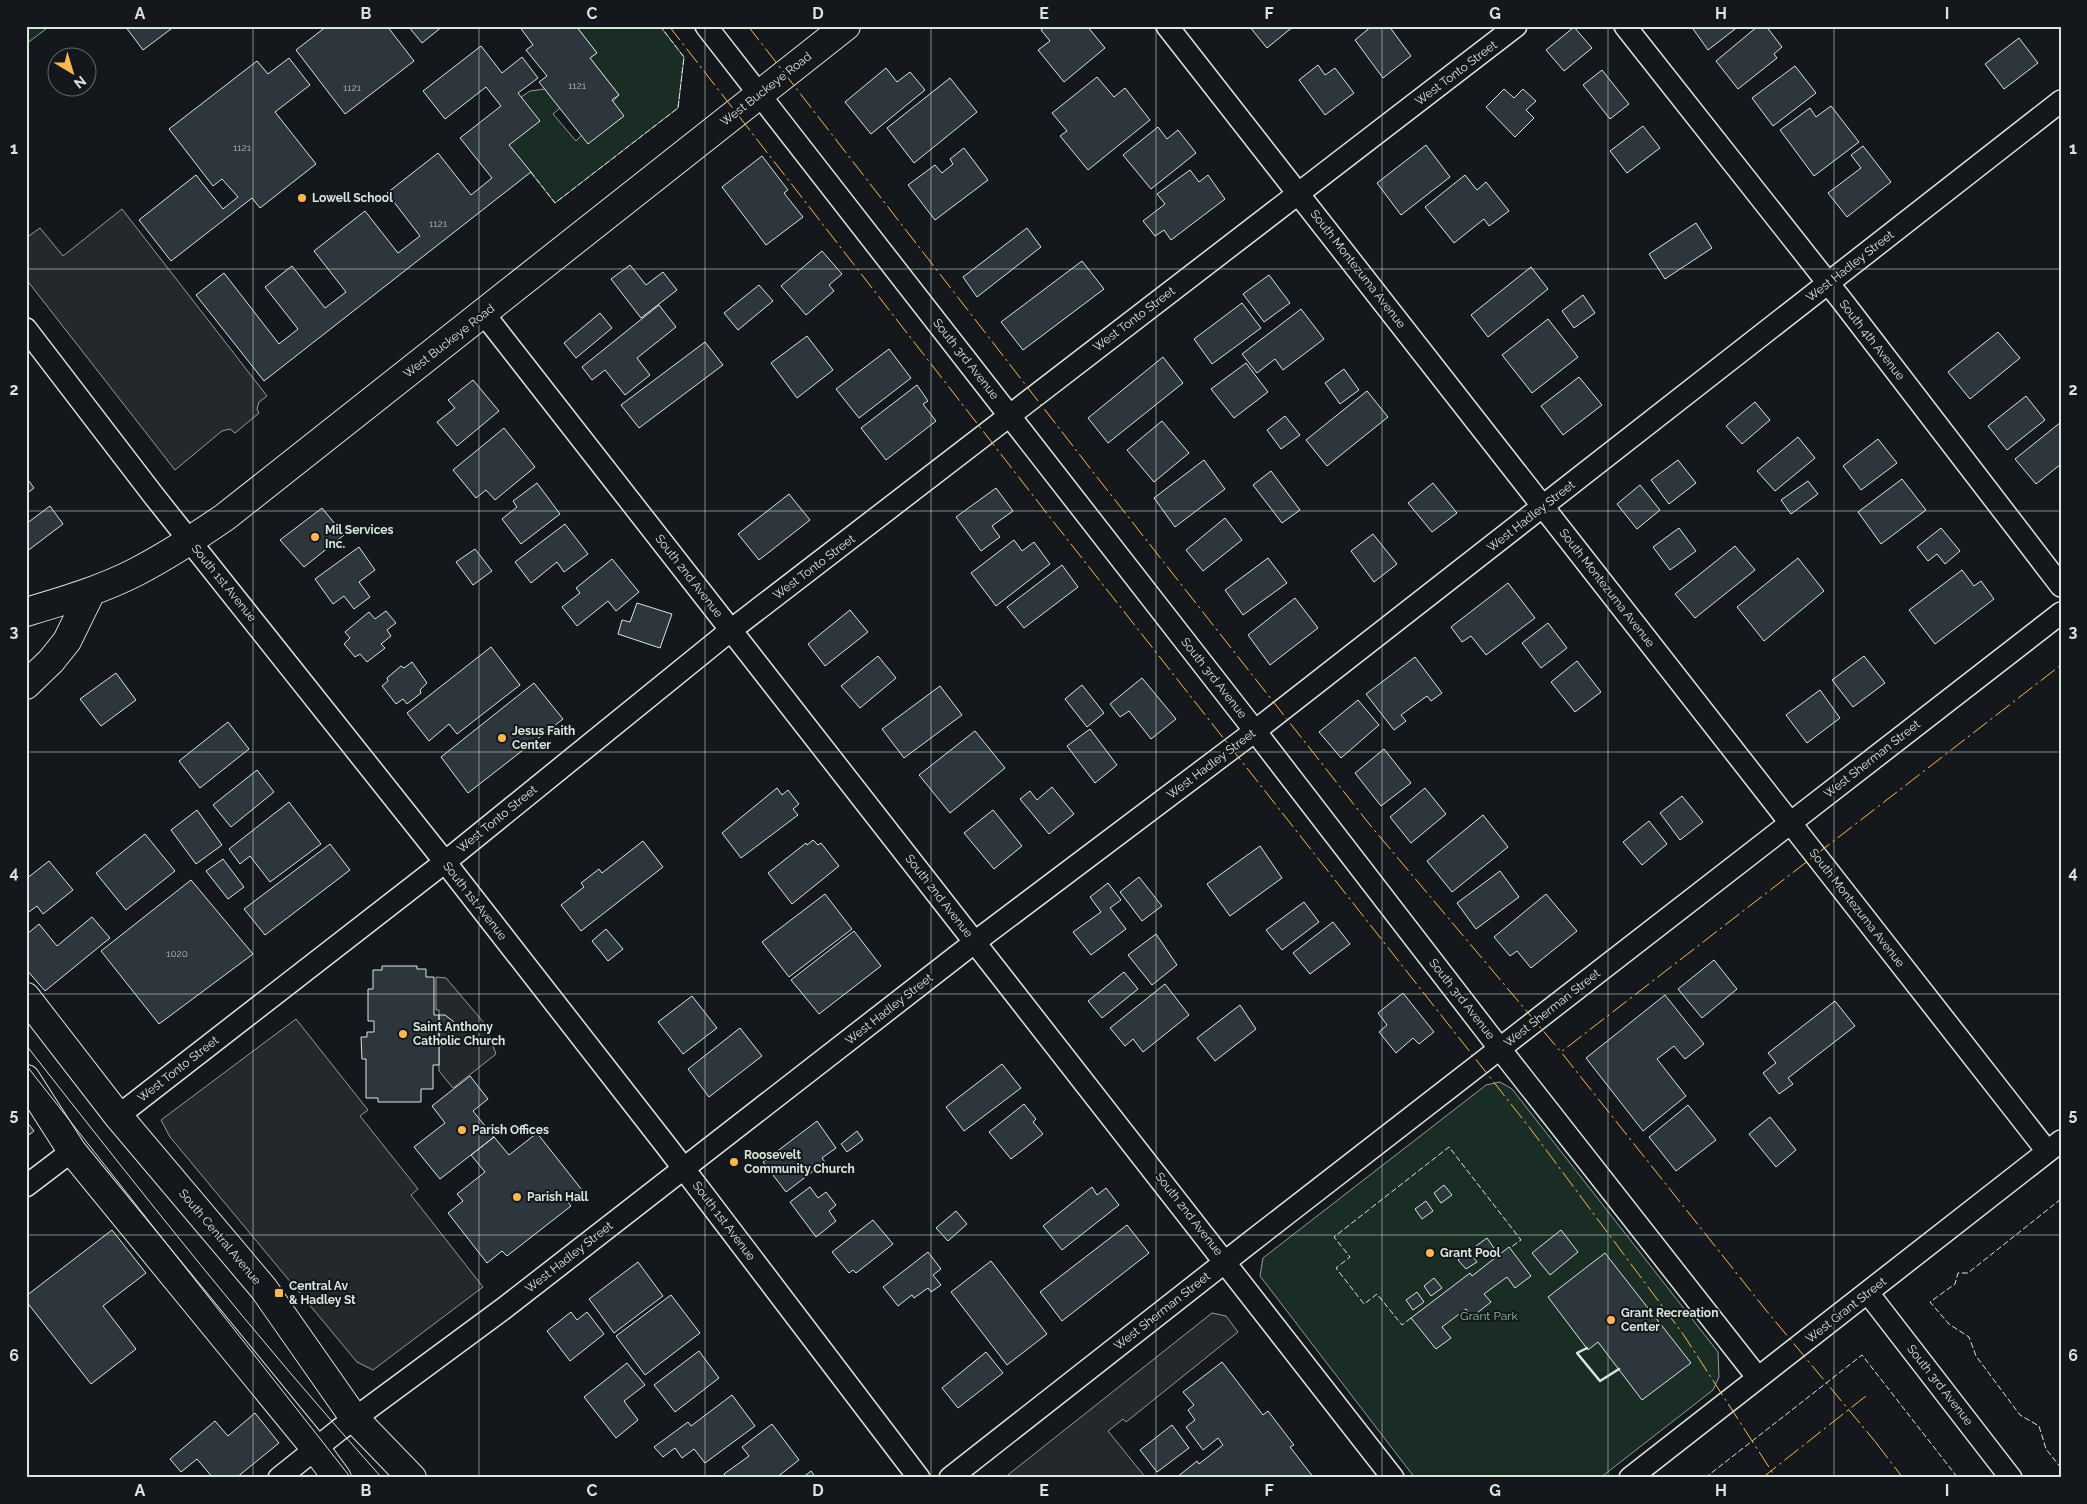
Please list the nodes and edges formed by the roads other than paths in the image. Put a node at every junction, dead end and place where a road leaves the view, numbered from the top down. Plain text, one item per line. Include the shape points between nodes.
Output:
1 (706, 26) edge
2 (846, 26) edge
3 (1167, 26) edge
4 (1516, 26) edge
5 (1625, 26) edge
6 (759, 94) junction
7 (2061, 101) edge
8 (1298, 194) junction
9 (1828, 283) junction
10 (484, 314) junction
11 (26, 328) edge
12 (1010, 415) junction
13 (1543, 506) junction
14 (190, 541) junction
15 (2061, 586) edge
16 (91, 592) junction
17 (26, 612) edge
18 (2061, 613) edge
19 (731, 630) junction
20 (26, 685) edge
21 (1255, 731) junction
22 (1790, 822) junction
23 (445, 862) junction
24 (975, 942) junction
25 (26, 997) edge
26 (1500, 1049) junction
27 (26, 1079) edge
28 (118, 1116) junction
29 (2054, 1146) edge
30 (72, 1151) junction
31 (684, 1168) junction
32 (26, 1186) edge
33 (1226, 1261) junction
34 (1868, 1293) junction
35 (1758, 1378) junction
36 (355, 1418) junction
37 (315, 1448) junction
38 (279, 1478) edge
39 (337, 1478) edge
40 (354, 1478) edge
41 (412, 1478) edge
42 (919, 1478) edge
43 (950, 1478) edge
44 (1393, 1478) edge
45 (1630, 1478) edge
46 (2011, 1478) edge

1 - 6 street, South 3rd Avenue
2 - 6 main road, West Buckeye Road
3 - 8 street, South Montezuma Avenue
4 - 8 street, West Tonto Street
5 - 9 street, South 4th Avenue
6 - 10 main road, West Buckeye Road
6 - 12 street, South 3rd Avenue
7 - 9 street, West Hadley Street
8 - 12 street, West Tonto Street
8 - 13 street, South Montezuma Avenue
9 - 13 street, West Hadley Street
9 - 15 street, South 4th Avenue
10 - 14 main road, West Buckeye Road
10 - 19 street, South 2nd Avenue
11 - 14 street, South 1st Avenue
12 - 19 street, West Tonto Street
12 - 21 street, South 3rd Avenue
13 - 21 street, West Hadley Street
13 - 22 street, South Montezuma Avenue
14 - 16 main road, West Buckeye Road via 135,573
14 - 23 street, South 1st Avenue
16 - 17 main road, West Buckeye Road
16 - 20 main road via 67,641
18 - 22 street, West Sherman Street
19 - 23 street, West Tonto Street
19 - 24 street, South 2nd Avenue
21 - 24 street, West Hadley Street
21 - 26 street, South 3rd Avenue
22 - 26 street, West Sherman Street
22 - 29 street, South Montezuma Avenue
23 - 28 street, West Tonto Street
23 - 31 street, South 1st Avenue
24 - 31 street, West Hadley Street
24 - 33 street, South 2nd Avenue
25 - 28 main road, South Central Avenue
26 - 33 street, West Sherman Street
26 - 35 street, South 3rd Avenue
27 - 30 main road
28 - 36 main road, South Central Avenue via 264,1290
29 - 34 street, West Grant Street
30 - 32 street
30 - 37 main road
31 - 36 street, West Hadley Street via 503,1309
31 - 42 street, South 1st Avenue
33 - 43 street, West Sherman Street
33 - 44 street, South 2nd Avenue
34 - 35 street, West Grant Street
34 - 46 street, South 3rd Avenue
35 - 45 street, West Grant Street
36 - 37 street, West Hadley Street
36 - 41 main road, South Central Avenue
37 - 38 street, West Hadley Street
37 - 39 main road
37 - 40 main road via 333,1456

